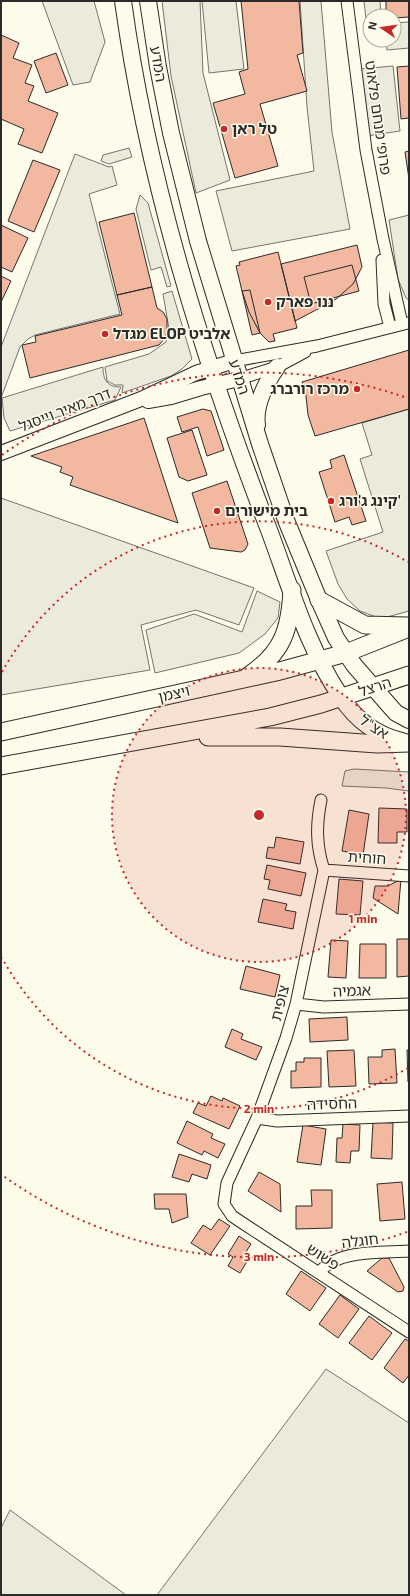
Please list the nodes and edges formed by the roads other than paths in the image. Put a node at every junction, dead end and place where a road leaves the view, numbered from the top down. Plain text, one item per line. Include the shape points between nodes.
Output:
1 (123, 1) edge
2 (148, 1) edge
3 (347, 1) edge
4 (383, 239) junction
5 (405, 324) edge
6 (390, 327) junction
7 (317, 346) junction
8 (234, 361) junction
9 (277, 367) junction
10 (210, 368) junction
11 (239, 379) junction
12 (216, 384) junction
13 (141, 399) junction
14 (260, 444) junction
15 (1, 453) edge
16 (292, 590) junction
17 (319, 600) junction
18 (409, 627) edge
19 (346, 653) junction
20 (319, 661) junction
21 (409, 675) edge
22 (243, 679) junction
23 (373, 687) junction
24 (342, 698) junction
25 (409, 720) edge
26 (1, 732) edge
27 (156, 737) junction
28 (409, 743) edge
29 (1, 766) edge
30 (321, 800) dead end
31 (324, 870) junction
32 (409, 876) edge
33 (296, 1004) junction
34 (409, 1004) edge
35 (409, 1116) edge
36 (257, 1118) junction
37 (224, 1204) joint
38 (409, 1251) edge
39 (319, 1273) junction
40 (409, 1332) edge

1 - 10 main road, המדע via 136,85 156,175 186,290
2 - 8 main road, המדע via 159,73 179,168
3 - 4 street, פרופ׳ מנחם פלאוט via 366,150
4 - 5 street, פרופ׳ מנחם פלאוט
4 - 6 street, פרופ׳ מנחם פלאוט via 384,304
5 - 6 street
6 - 7 street
7 - 8 street
7 - 9 street
8 - 10 street, דרך מאיר וייסגל
8 - 11 main road, המדע
9 - 11 street
9 - 14 main road via 264,388 258,410 256,422
10 - 12 main road, המדע
10 - 13 street, דרך מאיר וייסגל
11 - 12 street, דרך מאיר וייסגל
11 - 14 main road, המדע
12 - 13 street, דרך מאיר וייסגל via 171,397 149,401
12 - 16 main road, המדע
13 - 15 street, דרך מאיר וייסגל
14 - 17 main road, המדע via 286,520
16 - 20 main road, המדע
16 - 22 main road via 291,613 283,640 268,660
17 - 18 main road via 365,625
17 - 19 main road, המדע via 336,638
18 - 19 main road
19 - 20 main road, ויצמן
19 - 23 main road, המדע
20 - 22 main road, ויצמן
20 - 24 main road, אצ"ל
21 - 23 main road, הרצל
22 - 26 main road, ויצמן
23 - 24 main road, הרצל
23 - 25 main road, אצ"ל via 396,713
24 - 27 main road via 270,717
24 - 28 main road, אצ"ל via 354,713 374,730 384,736
27 - 28 main road via 280,737 377,744
27 - 29 main road
30 - 31 street, צופית via 316,833 319,857
31 - 32 street, חוחית
31 - 33 street, צופית
33 - 34 street, אגמיה via 324,1007
33 - 36 street, צופית
35 - 36 street, החסידה via 277,1121
36 - 37 street, צופית via 227,1183
37 - 39 street, פשוש via 232,1216
38 - 39 street, חוגלה via 347,1256 335,1259
39 - 40 street, פשוש

